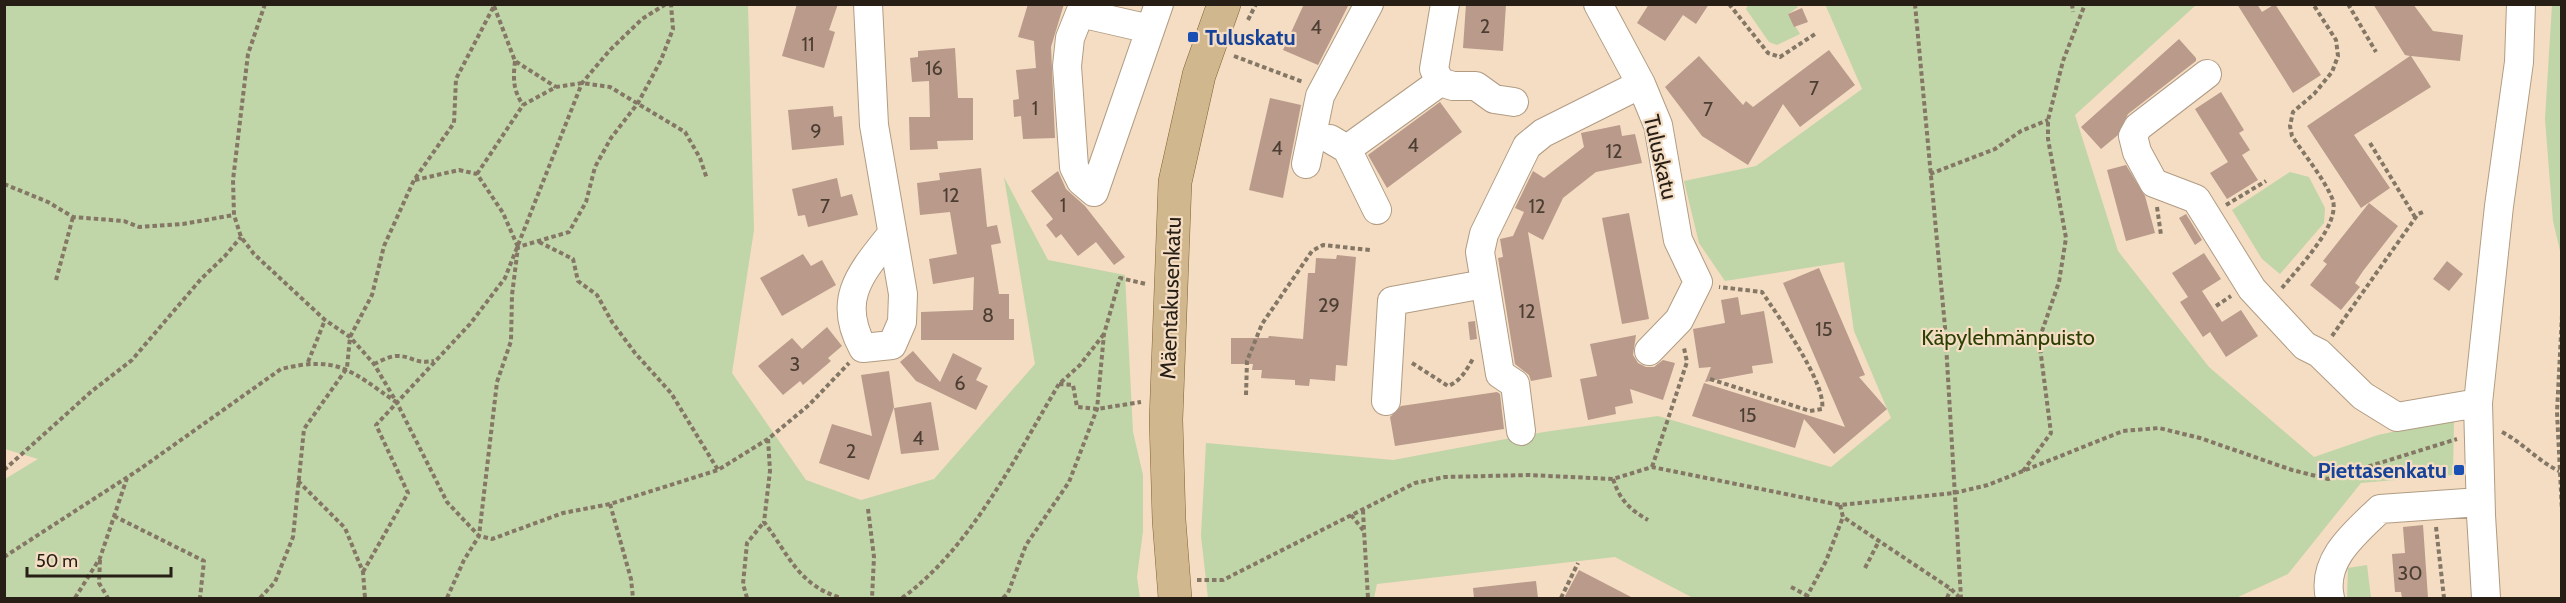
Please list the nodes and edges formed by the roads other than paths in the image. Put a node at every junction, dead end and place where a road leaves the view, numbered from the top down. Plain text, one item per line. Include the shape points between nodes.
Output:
1 (868, 4) edge
2 (1369, 4) edge
3 (1445, 4) edge
4 (1598, 4) edge
5 (2521, 4) edge
6 (1235, 16) edge
7 (1155, 17) edge
8 (2207, 74) dead end
9 (1440, 82) junction
10 (1641, 84) junction
11 (1514, 102) dead end
12 (1314, 129) junction
13 (1347, 149) junction
14 (1306, 164) dead end
15 (1377, 210) dead end
16 (891, 235) junction
17 (1484, 284) junction
18 (1649, 351) dead end
19 (1386, 401) dead end
20 (2478, 403) junction
21 (1521, 431) dead end
22 (2480, 502) junction
23 (1189, 589) edge
24 (2330, 598) edge
25 (2486, 598) edge

1 - 16 street via 874,125
2 - 12 street via 1320,96
3 - 9 street via 1434,69
4 - 10 street, Tuluskatu
5 - 20 street via 2519,62
6 - 23 main road, Mäentakusenkatu via 1199,75 1175,182 1166,420 1168,520
7 - 7 street via 1132,83 1094,192 1074,168 1067,66 1070,38 1080,13
8 - 20 street via 2138,127 2133,136 2154,183 2196,199 2252,289 2304,346 2319,353 2362,396 2397,417
9 - 11 street via 1476,86 1494,99
9 - 13 street
10 - 17 street via 1544,133 1527,146 1484,234 1480,252
10 - 18 street, Tuluskatu via 1658,125 1678,240 1698,282 1679,320
12 - 13 street
12 - 14 street
13 - 15 street
16 - 16 street via 903,294 902,322 892,345 863,348 853,328 854,292 858,278
17 - 19 street via 1392,301
17 - 21 street via 1500,374 1515,384
20 - 22 street
22 - 24 street via 2380,509 2336,559 2327,583
22 - 25 street

